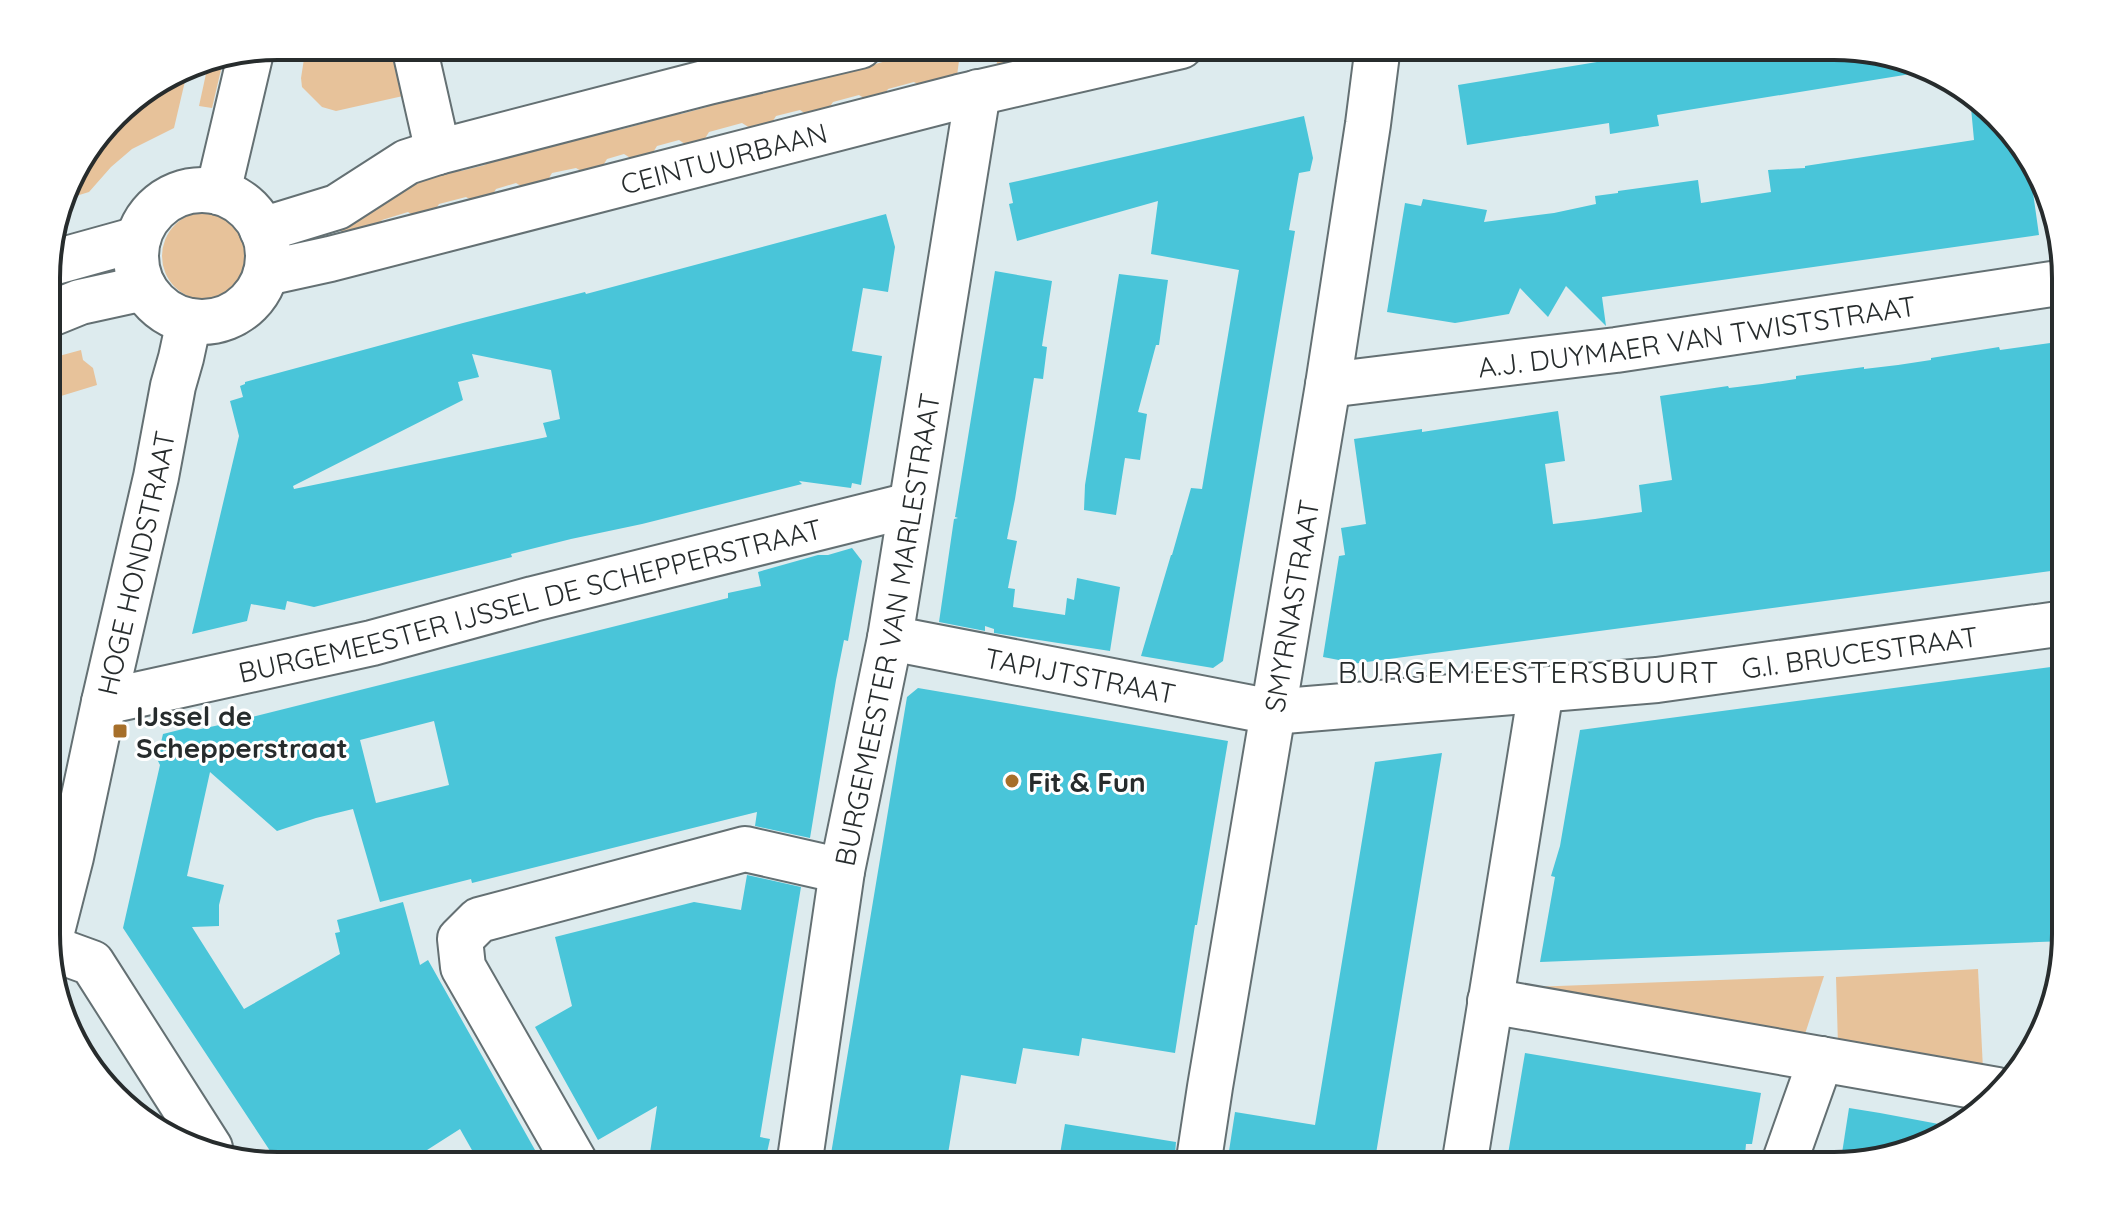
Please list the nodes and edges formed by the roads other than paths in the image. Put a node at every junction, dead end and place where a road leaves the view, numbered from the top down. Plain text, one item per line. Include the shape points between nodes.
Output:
1 (417, 60) edge
2 (801, 60) edge
3 (1119, 60) edge
4 (1376, 60) edge
5 (249, 62) edge
6 (978, 92) junction
7 (438, 152) junction
8 (218, 192) junction
9 (262, 230) junction
10 (138, 239) junction
11 (61, 260) edge
12 (266, 273) junction
13 (2052, 284) edge
14 (144, 288) junction
15 (60, 310) edge
16 (189, 321) junction
17 (1328, 385) junction
18 (910, 505) junction
19 (2052, 625) edge
20 (890, 638) junction
21 (1541, 690) junction
22 (104, 702) junction
23 (1272, 712) junction
24 (60, 851) edge
25 (842, 871) junction
26 (61, 952) edge
27 (1490, 1001) junction
28 (1821, 1059) junction
29 (1988, 1088) edge
30 (204, 1138) edge
31 (569, 1152) edge
32 (801, 1152) edge
33 (1200, 1152) edge
34 (1466, 1152) edge
35 (1788, 1152) edge

1 - 7 street
2 - 7 street
3 - 6 street, CEINTUURBAAN
4 - 17 street, SMYRNASTRAAT
5 - 8 street
6 - 12 street, CEINTUURBAAN
6 - 18 street, BURGEMEESTER VAN MARLESTRAAT
7 - 9 street via 407,162 337,207
8 - 9 street via 245,206
8 - 10 street via 192,191 168,199 149,217
9 - 12 street
10 - 11 street
10 - 14 street via 135,256
12 - 16 street via 250,302 237,312
13 - 17 street, A.J. DUYMAER VAN TWISTSTRAAT via 1616,350
14 - 15 street
14 - 16 street via 167,312
16 - 22 street, HOGE HONDSTRAAT
17 - 23 street, SMYRNASTRAAT
18 - 20 street, BURGEMEESTER VAN MARLESTRAAT
18 - 22 street, BURGEMEESTER IJSSEL DE SCHEPPERSTRAAT via 360,646
19 - 21 street, G.I. BRUCESTRAAT via 1657,680
20 - 23 street, TAPIJTSTRAAT
20 - 25 street, BURGEMEESTER VAN MARLESTRAAT
21 - 23 street, G.I. BRUCESTRAAT
21 - 27 street
22 - 24 street, HOGE HONDSTRAAT
23 - 33 street, SMYRNASTRAAT
25 - 31 street via 745,849 479,920 460,939 463,967
25 - 32 street, BURGEMEESTER VAN MARLESTRAAT
26 - 30 street via 92,963
27 - 28 street
27 - 34 street
28 - 29 street
28 - 35 street

